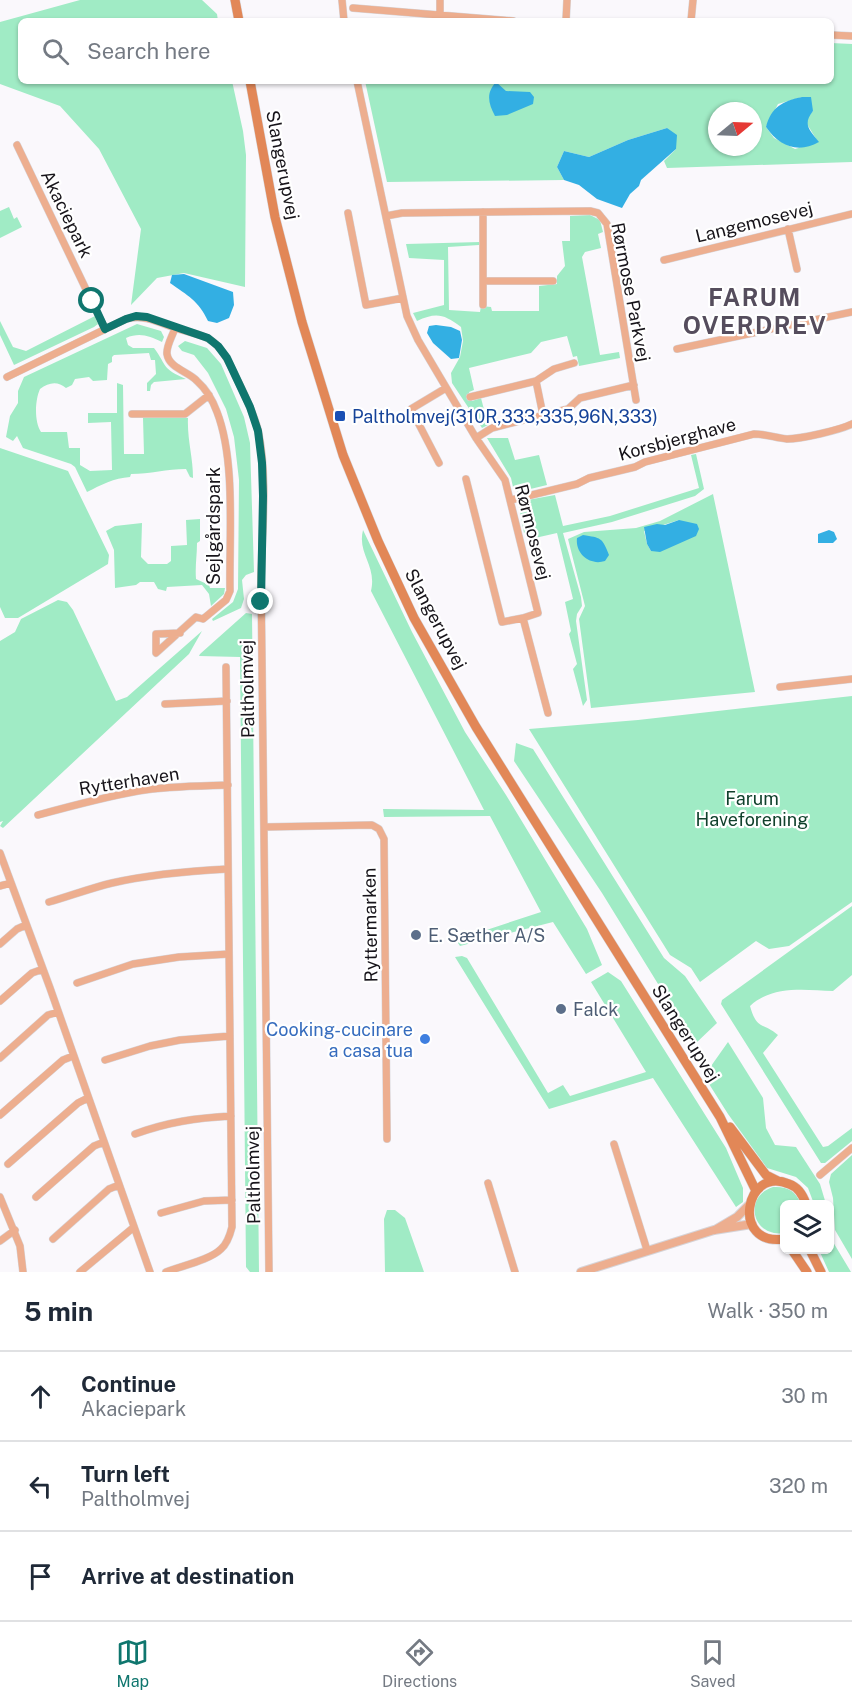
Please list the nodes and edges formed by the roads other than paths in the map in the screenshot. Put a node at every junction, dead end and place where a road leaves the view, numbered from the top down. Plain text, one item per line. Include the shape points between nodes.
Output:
1 (236, 0) edge
2 (342, 0) edge
3 (440, 0) edge
4 (567, 0) edge
5 (693, 0) edge
6 (353, 8) dead end
7 (440, 15) junction
8 (239, 18) edge
9 (344, 18) edge
10 (476, 18) edge
11 (566, 18) edge
12 (691, 18) edge
13 (834, 35) edge
14 (852, 36) edge
15 (251, 84) edge
16 (358, 84) edge
17 (16, 145) dead end
18 (483, 212) junction
19 (348, 213) dead end
20 (852, 214) edge
21 (386, 216) junction
22 (788, 229) junction
23 (664, 260) dead end
24 (797, 269) dead end
25 (483, 281) junction
26 (553, 281) dead end
27 (403, 298) junction
28 (483, 305) dead end
29 (852, 312) edge
30 (175, 328) junction
31 (105, 329) junction
32 (677, 349) dead end
33 (574, 363) dead end
34 (7, 377) dead end
35 (536, 381) junction
36 (634, 385) junction
37 (446, 388) junction
38 (209, 395) junction
39 (471, 397) dead end
40 (636, 400) dead end
41 (132, 414) dead end
42 (543, 415) junction
43 (852, 424) edge
44 (476, 438) junction
45 (439, 463) dead end
46 (466, 479) dead end
47 (511, 500) junction
48 (523, 618) junction
49 (180, 633) dead end
50 (226, 667) dead end
51 (852, 679) edge
52 (780, 687) dead end
53 (227, 701) junction
54 (165, 704) dead end
55 (548, 713) dead end
56 (228, 785) junction
57 (38, 815) dead end
58 (264, 827) junction
59 (0, 853) edge
60 (228, 869) junction
61 (10, 883) junction
62 (0, 886) edge
63 (49, 902) dead end
64 (26, 926) junction
65 (0, 944) edge
66 (229, 954) junction
67 (43, 969) junction
68 (77, 982) dead end
69 (0, 1002) edge
70 (58, 1012) junction
71 (230, 1036) junction
72 (73, 1056) junction
73 (0, 1058) edge
74 (105, 1060) dead end
75 (88, 1098) junction
76 (0, 1115) edge
77 (231, 1116) junction
78 (720, 1117) junction
79 (135, 1134) dead end
80 (387, 1139) dead end
81 (104, 1142) junction
82 (614, 1144) dead end
83 (852, 1148) edge
84 (8, 1164) dead end
85 (820, 1175) dead end
86 (779, 1181) junction
87 (488, 1183) dead end
88 (119, 1185) junction
89 (756, 1191) junction
90 (0, 1197) edge
91 (36, 1197) dead end
92 (232, 1200) junction
93 (804, 1200) edge
94 (749, 1205) junction
95 (161, 1213) dead end
96 (752, 1224) junction
97 (134, 1227) junction
98 (15, 1230) junction
99 (714, 1230) junction
100 (53, 1239) dead end
101 (780, 1239) edge
102 (0, 1241) edge
103 (647, 1250) junction
104 (795, 1254) edge
105 (812, 1254) edge
106 (23, 1272) edge
107 (80, 1272) edge
108 (150, 1272) edge
109 (166, 1272) edge
110 (269, 1272) edge
111 (515, 1272) edge
112 (581, 1272) edge
113 (807, 1272) edge
114 (821, 1272) edge

1 - 8 main road
2 - 9 street
3 - 7 street
4 - 11 street
5 - 12 street
6 - 7 street
7 - 10 street
13 - 14 street
15 - 78 main road, Slangerupvej via 275,217 302,322 343,455 378,541 414,618 476,727
16 - 21 street, Rørmosevej
17 - 31 street, Akaciepark
18 - 21 street, Rørmose Parkvej
18 - 25 street
18 - 36 street, Rørmose Parkvej via 590,211 603,217
19 - 27 street via 366,305
20 - 22 street, Langemosevej
21 - 27 street, Rørmosevej
22 - 23 street, Langemosevej
22 - 24 street
25 - 26 street
25 - 28 street
27 - 37 street, Rørmosevej via 409,322
29 - 32 street
30 - 31 street, Paltholmvej via 136,316
30 - 38 street, Sejlgårdspark via 168,357
30 - 58 street, Paltholmvej via 208,338 218,346 227,358 258,431 263,496
31 - 34 street, Paltholmvej
33 - 35 street via 554,369
35 - 39 street
35 - 42 street
36 - 40 street, Rørmose Parkvej
36 - 42 street, Rørmose Parkvej via 580,398 568,409
37 - 44 street, Rørmosevej
37 - 45 street via 411,409
38 - 41 street via 185,414
38 - 49 street, Sejlgårdspark via 224,433 229,464 230,591 226,600 203,619 196,617
42 - 44 street, Rørmose Parkvej via 492,428
43 - 47 street, Korsbjerghave via 799,438 754,434
44 - 47 street, Rørmosevej via 504,480
46 - 48 street via 502,622
47 - 48 street, Rørmosevej via 538,613
48 - 55 street
50 - 53 street
51 - 52 street
53 - 54 street
53 - 56 street
56 - 57 street, Rytterhaven via 140,791
56 - 60 street
58 - 80 street, Ryttermarken via 372,825 384,839
58 - 110 street, Paltholmvej
59 - 61 street
60 - 63 street via 146,876
60 - 66 street
61 - 62 street
61 - 64 street
64 - 65 street
64 - 67 street
66 - 68 street via 133,964
66 - 71 street
67 - 69 street via 32,973
67 - 70 street
70 - 72 street
70 - 73 street via 48,1015
71 - 74 street via 180,1040
71 - 77 street
72 - 75 street
72 - 76 street via 63,1060
75 - 81 street
75 - 84 street
77 - 79 street via 165,1123
77 - 92 street
78 - 86 main road, Slangerupvej via 766,1175
78 - 89 main road, Slangerupvej
81 - 88 street
81 - 91 street via 94,1146
82 - 103 street
83 - 85 street
86 - 89 main road
86 - 93 main road, Slangerupvej via 795,1187
87 - 111 street
88 - 97 street
88 - 100 street via 109,1189
89 - 94 main road
90 - 98 street
92 - 95 street via 204,1201
92 - 109 street via 232,1227 222,1249
94 - 96 main road
94 - 99 street
96 - 99 street
96 - 101 main road via 765,1237
97 - 107 street
97 - 108 street
98 - 102 street
98 - 106 street
99 - 103 street
103 - 112 street
104 - 113 main road
105 - 114 main road

